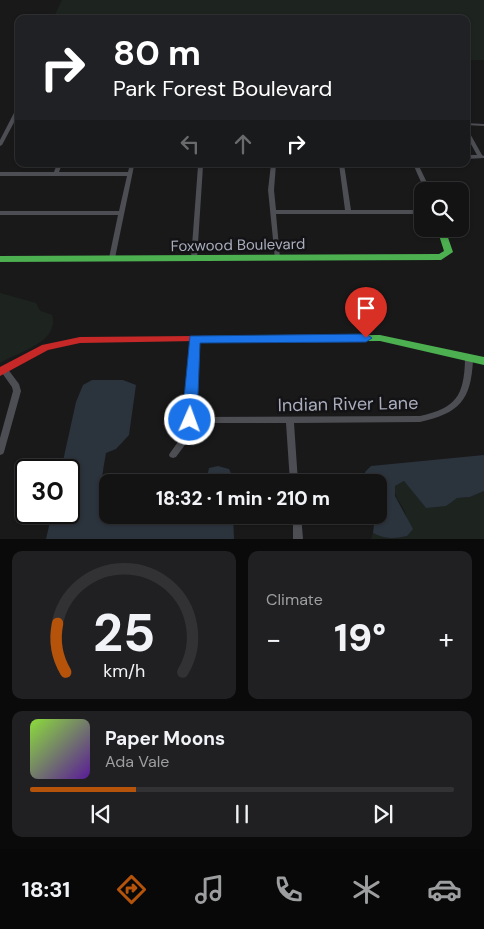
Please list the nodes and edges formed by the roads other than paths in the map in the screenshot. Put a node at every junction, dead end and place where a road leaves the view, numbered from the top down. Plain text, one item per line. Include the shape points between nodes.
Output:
1 (15, 116) edge
2 (470, 124) edge
3 (484, 124) edge
4 (470, 137) edge
5 (0, 146) edge
6 (482, 157) edge
7 (59, 167) edge
8 (131, 167) edge
9 (201, 167) edge
10 (273, 167) edge
11 (342, 167) edge
12 (416, 167) edge
13 (0, 174) edge
14 (56, 174) junction
15 (130, 174) junction
16 (424, 182) edge
17 (273, 212) junction
18 (348, 212) junction
19 (414, 212) edge
20 (0, 213) edge
21 (122, 213) junction
22 (444, 237) edge
23 (112, 258) junction
24 (277, 258) junction
25 (0, 259) edge
26 (194, 259) junction
27 (194, 339) junction
28 (469, 360) junction
29 (484, 361) edge
30 (2, 371) edge
31 (190, 420) junction
32 (290, 420) junction
33 (0, 452) edge
34 (173, 456) dead end
35 (293, 474) edge
36 (297, 524) edge
37 (298, 539) edge

1 - 5 street
2 - 3 street
4 - 6 street
7 - 14 street
8 - 15 street
9 - 26 street
10 - 17 street
11 - 18 street
12 - 16 street
13 - 14 street
14 - 15 street
15 - 21 street
17 - 18 street
17 - 24 street
18 - 19 street
20 - 21 street
21 - 23 street
22 - 24 street, Foxwood Boulevard via 449,252 441,257
23 - 25 street, Foxwood Boulevard
23 - 26 street, Foxwood Boulevard
24 - 26 street, Foxwood Boulevard
27 - 28 street via 380,338
27 - 30 street via 68,341 36,351
27 - 31 street
28 - 29 street
28 - 32 street, Indian River Lane via 467,386 462,396 452,407 436,415 420,419
30 - 33 street via 17,391
31 - 32 street, Indian River Lane
31 - 34 street via 187,436
32 - 35 street
36 - 37 street

